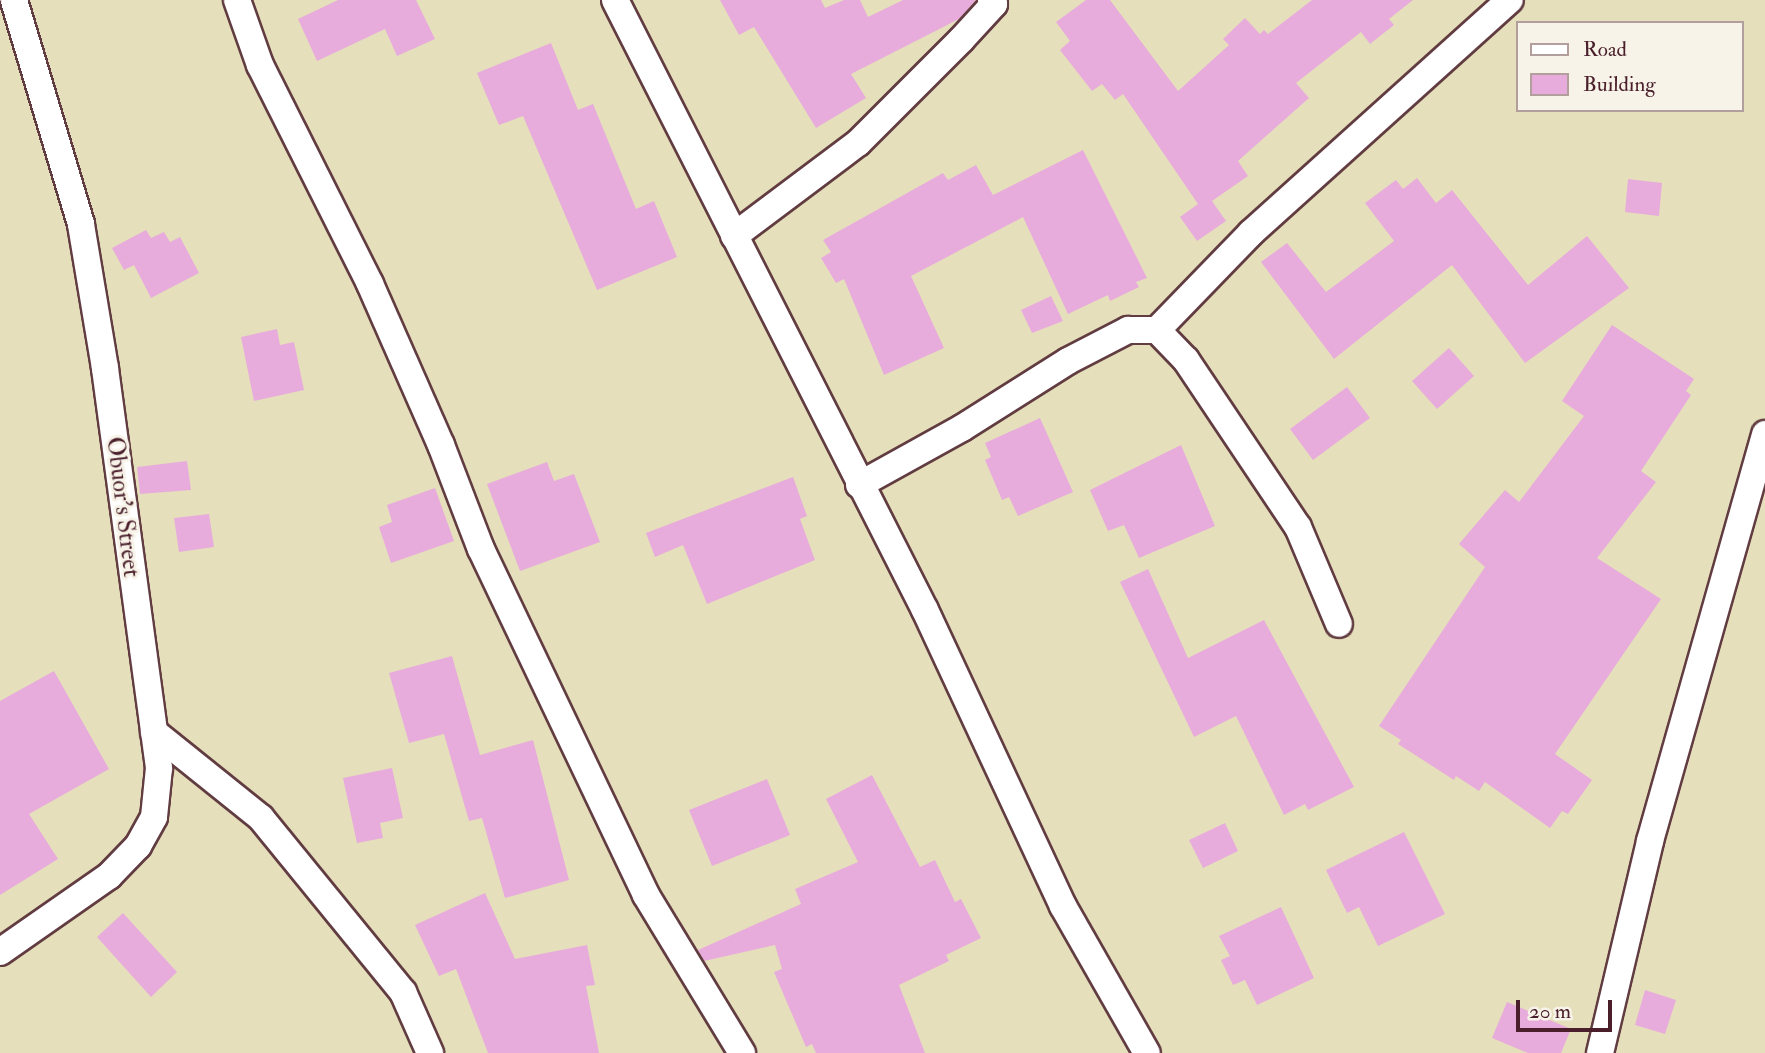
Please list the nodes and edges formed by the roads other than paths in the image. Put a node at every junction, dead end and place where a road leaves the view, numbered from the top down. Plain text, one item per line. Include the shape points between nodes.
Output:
1 (14, 0) edge
2 (237, 0) edge
3 (615, 0) edge
4 (1510, 0) edge
5 (994, 1) edge
6 (734, 236) junction
7 (1157, 330) junction
8 (1765, 434) edge
9 (859, 485) junction
10 (1339, 624) dead end
11 (154, 732) junction
12 (0, 952) edge
13 (430, 1053) edge
14 (741, 1053) edge
15 (1147, 1053) edge
16 (1600, 1053) edge

1 - 11 street, Obuor’s Street via 81,224
2 - 14 street via 260,65 370,284 442,445 481,549 646,895
3 - 6 street
4 - 7 street via 1251,233
5 - 6 street via 858,143
6 - 9 street
7 - 9 street via 1128,330 1068,361 962,428
7 - 10 street via 1186,360 1298,527
8 - 16 street via 1650,841
9 - 15 street via 925,610 1063,906
11 - 12 street, Obuor’s Street via 159,768 154,817 138,846 109,876
11 - 13 street via 261,817 403,992

